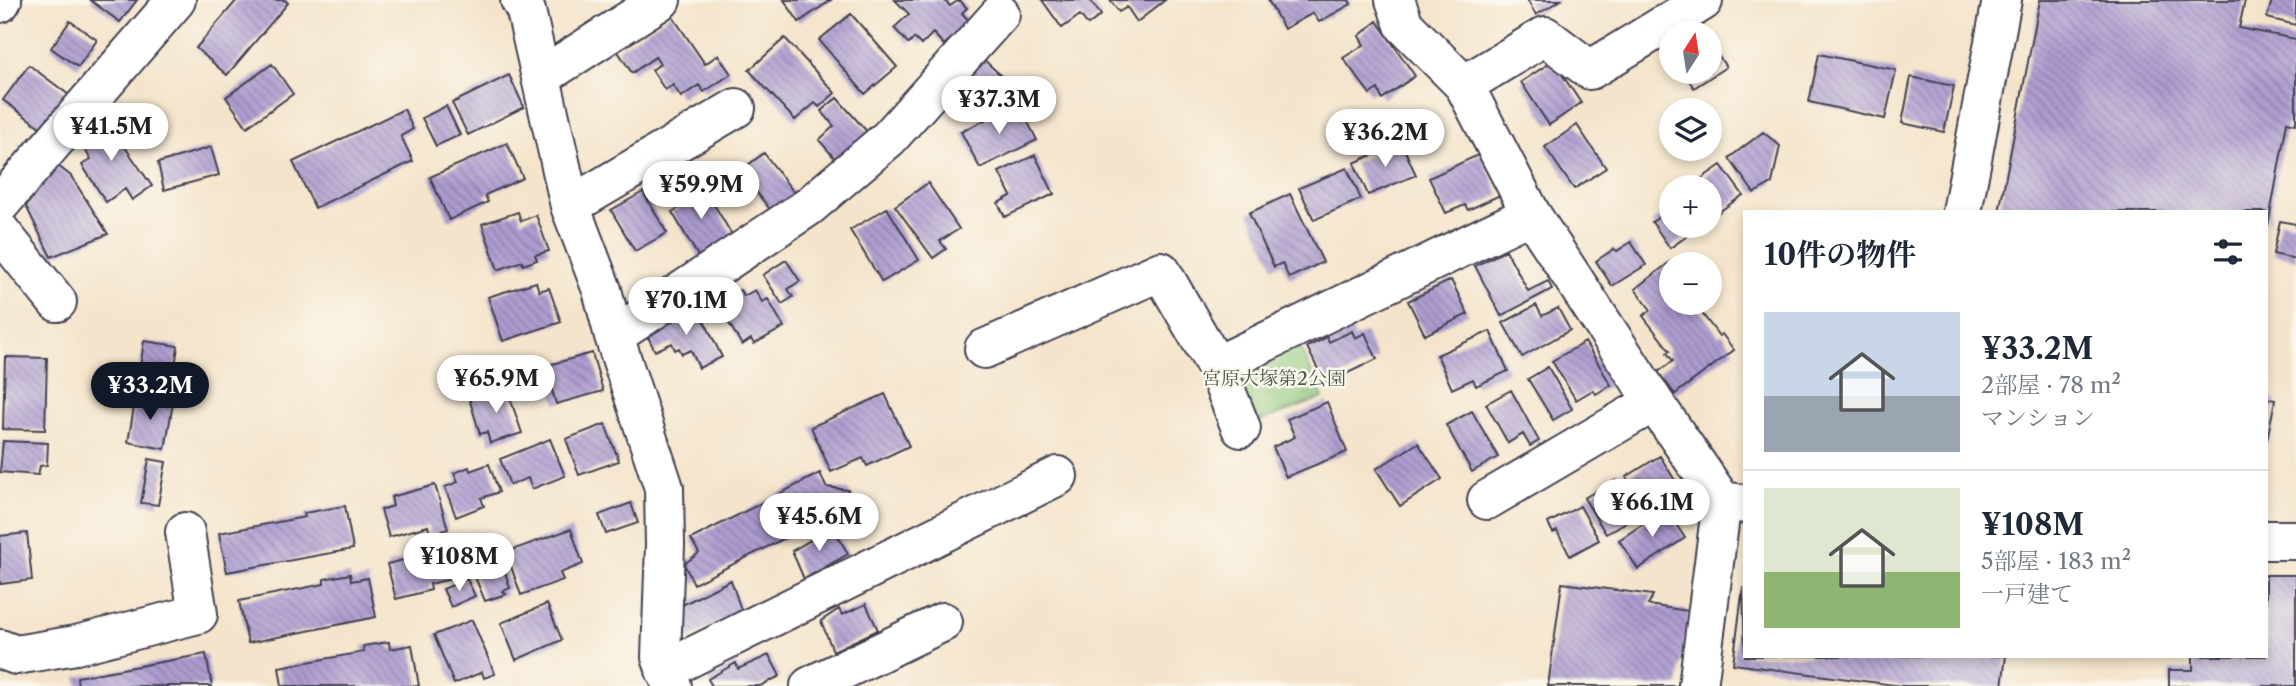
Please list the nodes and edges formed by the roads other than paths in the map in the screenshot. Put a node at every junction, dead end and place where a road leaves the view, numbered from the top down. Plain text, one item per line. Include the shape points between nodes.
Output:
1 (176, 0) edge
2 (520, 0) edge
3 (661, 0) edge
4 (1395, 0) edge
5 (2002, 0) edge
6 (1703, 1) edge
7 (1000, 14) dead end
8 (541, 77) junction
9 (1464, 85) junction
10 (736, 107) dead end
11 (0, 204) edge
12 (570, 206) junction
13 (1962, 210) edge
14 (1531, 214) junction
15 (0, 231) edge
16 (57, 302) dead end
17 (614, 336) junction
18 (984, 349) dead end
19 (1216, 366) junction
20 (1654, 402) junction
21 (1241, 428) dead end
22 (1058, 476) dead end
23 (1487, 500) dead end
24 (1733, 503) edge
25 (186, 531) dead end
26 (2268, 540) edge
27 (2296, 540) edge
28 (943, 622) dead end
29 (12, 663) edge
30 (669, 678) edge
31 (810, 686) edge
32 (1698, 686) edge

1 - 11 street
2 - 8 street
3 - 8 street
4 - 9 street via 1404,25
5 - 13 street
6 - 9 street via 1590,70 1545,36
7 - 17 street via 889,138 808,207
8 - 12 street
9 - 14 street
10 - 12 street
12 - 17 street
14 - 19 street
14 - 20 street
15 - 16 street
17 - 30 street via 664,488 661,657
18 - 19 street via 1161,271
19 - 21 street
20 - 23 street
20 - 24 street
22 - 30 street
24 - 32 street
25 - 29 street via 198,614
26 - 27 street
28 - 31 street

